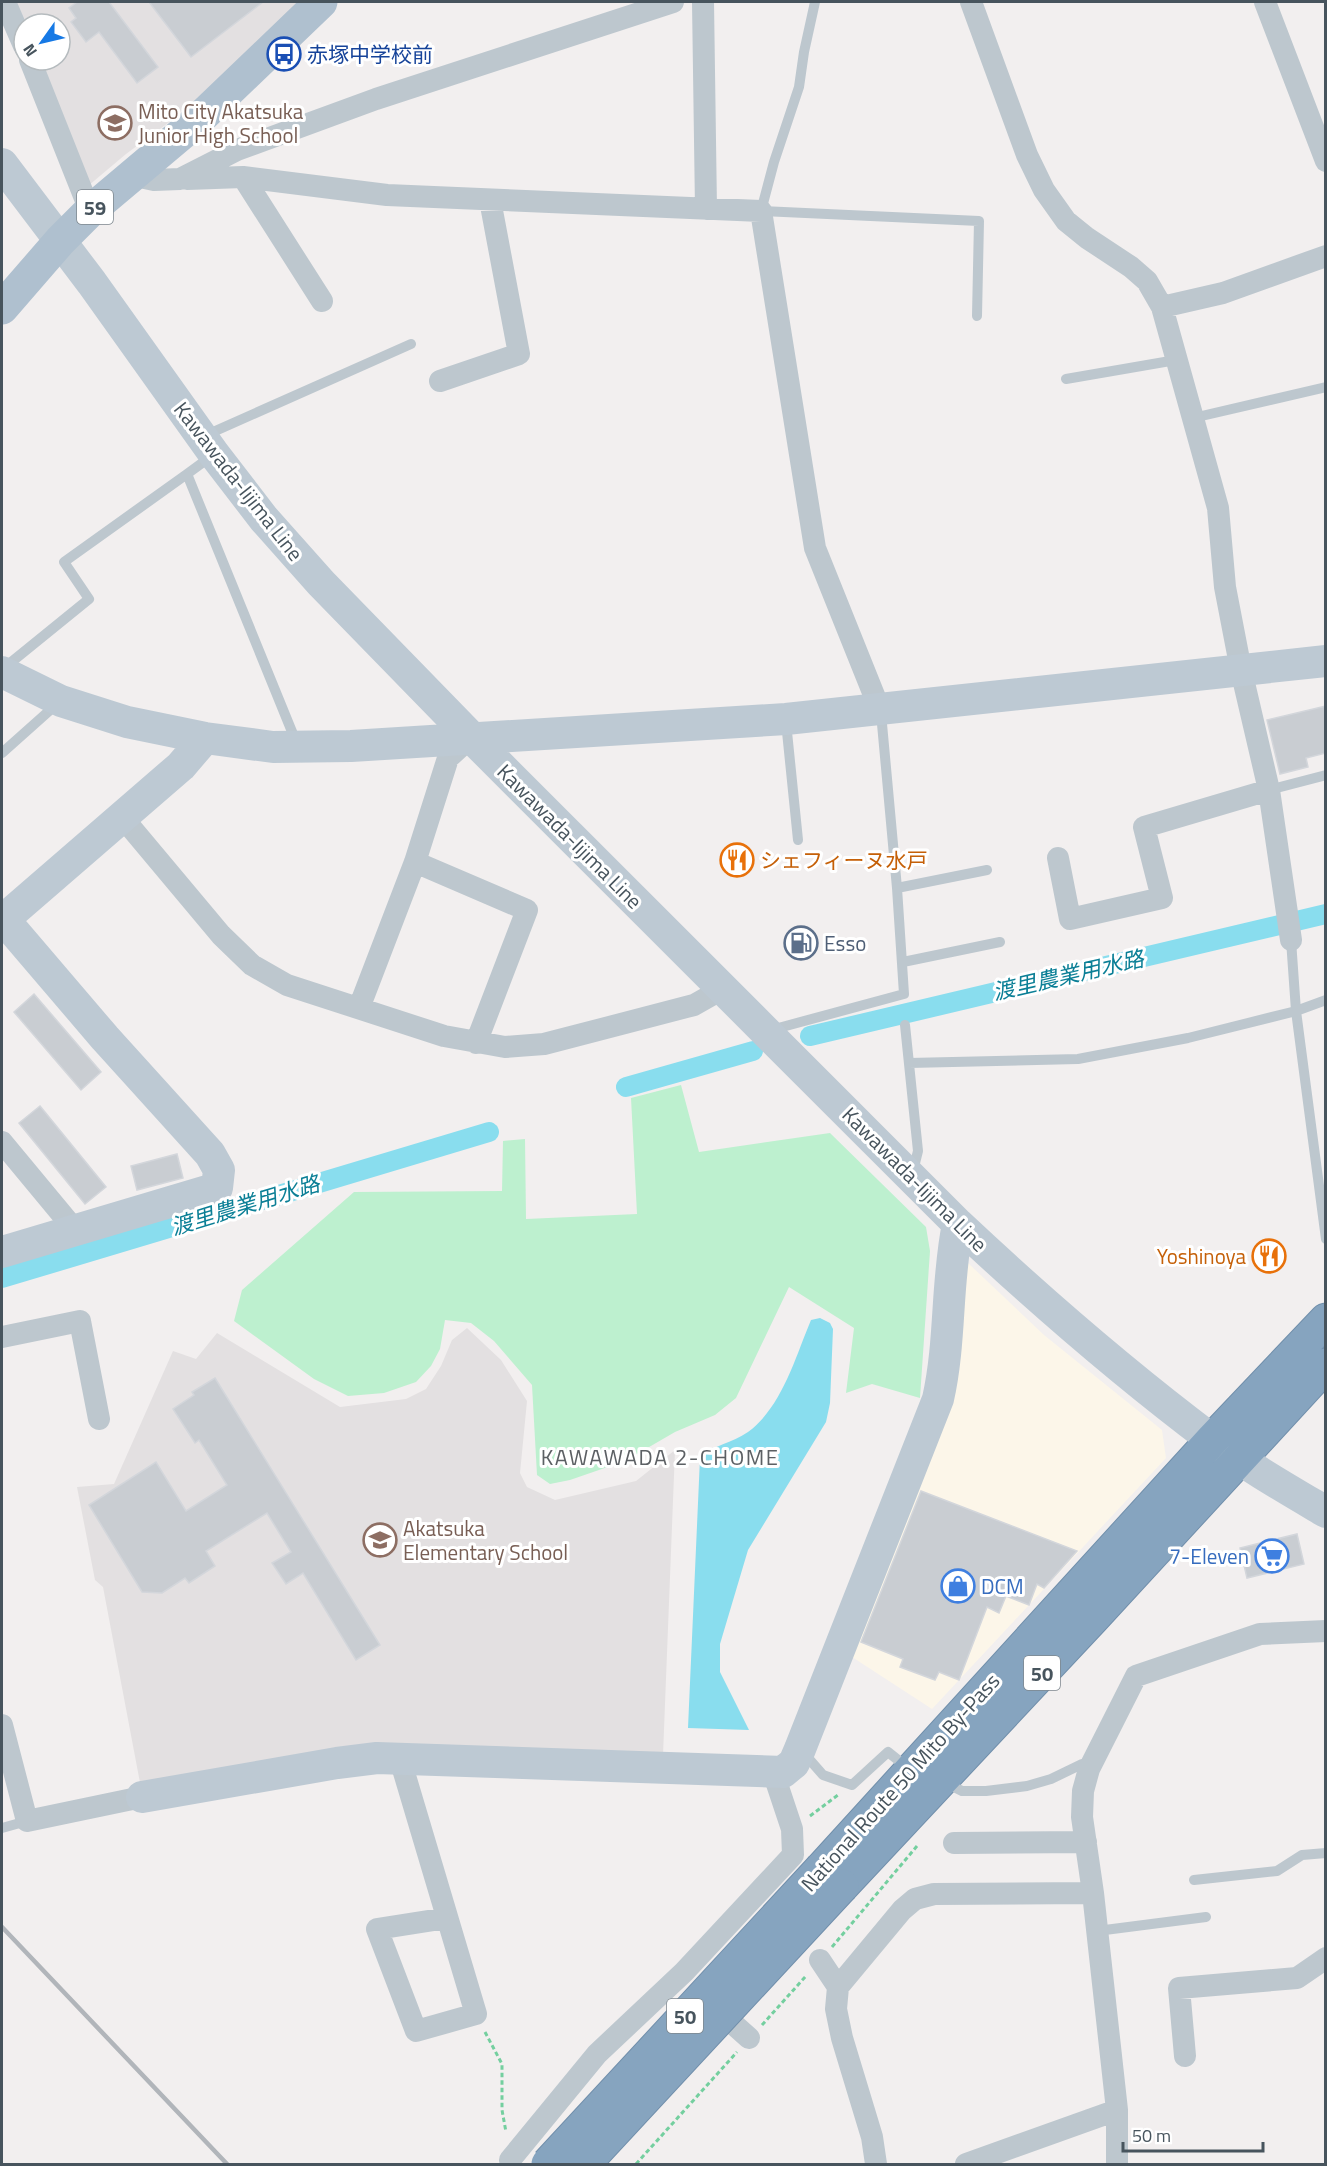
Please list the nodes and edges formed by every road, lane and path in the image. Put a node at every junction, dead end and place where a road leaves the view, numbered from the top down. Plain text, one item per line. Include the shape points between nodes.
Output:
1 (4, 2) edge
2 (321, 2) edge
3 (673, 2) edge
4 (704, 2) edge
5 (815, 2) edge
6 (971, 2) edge
7 (1265, 2) edge
8 (12, 20) edge
9 (35, 72) edge
10 (1326, 161) edge
11 (2, 164) edge
12 (131, 175) junction
13 (243, 177) junction
14 (180, 179) junction
15 (490, 200) junction
16 (706, 209) junction
17 (90, 211) junction
18 (761, 212) junction
19 (60, 241) junction
20 (1326, 256) edge
21 (322, 301) dead end
22 (1162, 307) junction
23 (2, 308) edge
24 (977, 316) dead end
25 (411, 344) dead end
26 (1176, 360) junction
27 (1066, 380) dead end
28 (440, 381) dead end
29 (1326, 387) edge
30 (1193, 418) junction
31 (208, 445) junction
32 (187, 474) junction
33 (1326, 662) edge
34 (1241, 670) junction
35 (2, 671) edge
36 (61, 700) junction
37 (880, 710) junction
38 (786, 719) junction
39 (471, 737) junction
40 (205, 738) junction
41 (298, 747) junction
42 (2, 753) edge
43 (1326, 775) edge
44 (1269, 790) junction
45 (123, 818) junction
46 (798, 840) dead end
47 (1058, 858) dead end
48 (415, 862) junction
49 (987, 870) dead end
50 (897, 888) junction
51 (3, 923) edge
52 (1291, 940) joint
53 (1000, 942) dead end
54 (903, 962) junction
55 (724, 988) junction
56 (1326, 1000) edge
57 (358, 1008) junction
58 (1296, 1011) junction
59 (905, 1025) dead end
60 (767, 1032) junction
61 (476, 1043) junction
62 (909, 1063) junction
63 (2, 1142) edge
64 (911, 1177) junction
65 (958, 1224) junction
66 (75, 1230) junction
67 (1326, 1239) edge
68 (2, 1252) edge
69 (1326, 1320) edge
70 (2, 1337) edge
71 (1326, 1365) edge
72 (99, 1419) dead end
73 (1212, 1440) junction
74 (1240, 1458) junction
75 (1326, 1512) edge
76 (1326, 1631) edge
77 (2, 1725) edge
78 (800, 1749) junction
79 (400, 1759) junction
80 (1089, 1768) junction
81 (773, 1772) junction
82 (925, 1776) junction
83 (852, 1785) junction
84 (142, 1797) joint
85 (27, 1821) junction
86 (2, 1828) edge
87 (792, 1829) junction
88 (921, 1841) dead end
89 (1086, 1842) junction
90 (954, 1843) dead end
91 (1326, 1853) edge
92 (832, 1877) junction
93 (1194, 1880) dead end
94 (1093, 1893) junction
95 (1206, 1917) dead end
96 (447, 1918) junction
97 (1096, 1931) junction
98 (1326, 1958) edge
99 (820, 1960) junction
100 (680, 1976) junction
101 (838, 1987) junction
102 (476, 2014) junction
103 (749, 2038) junction
104 (1185, 2056) dead end
105 (1117, 2110) junction
106 (510, 2160) joint
107 (548, 2164) edge
108 (584, 2164) edge
109 (636, 2164) edge
110 (876, 2164) edge
111 (966, 2164) edge
112 (1117, 2164) edge

1 - 8 street
2 - 12 main road, 59 via 198,120
3 - 14 street via 376,99 237,150
4 - 16 street
5 - 18 lane via 799,87
6 - 22 street via 1027,155 1044,189 1066,221 1147,281
7 - 10 street
9 - 17 street
11 - 19 street, Kawawada-Iijima Line
12 - 14 street via 154,180
12 - 17 main road, 59
13 - 14 street
13 - 15 street via 387,195
13 - 21 street
15 - 16 street
15 - 28 street via 519,354
16 - 18 street
17 - 19 main road, 59
18 - 24 lane via 979,221
18 - 37 street via 815,548
19 - 23 main road, 59
19 - 31 street, Kawawada-Iijima Line
20 - 22 street via 1223,292
22 - 26 street
25 - 31 lane
26 - 27 lane
26 - 30 street
29 - 30 lane
30 - 34 street via 1218,508 1225,587
31 - 32 lane
31 - 39 street, Kawawada-Iijima Line via 264,519 321,583
32 - 35 lane via 64,562 89,599
32 - 41 lane
33 - 34 street
34 - 37 street
34 - 44 street
35 - 36 street
36 - 40 street via 127,722
36 - 42 lane
37 - 38 street
37 - 50 lane
38 - 39 street
38 - 46 lane
39 - 41 street
39 - 48 street via 448,758
39 - 55 street, Kawawada-Iijima Line
40 - 41 street
40 - 45 street via 181,766
43 - 44 lane
44 - 47 street via 1144,827 1162,898 1070,919
44 - 52 street
45 - 51 street
45 - 57 street via 252,965 288,985
48 - 57 street
48 - 61 street via 527,910
49 - 50 lane
50 - 54 lane
51 - 66 street via 210,1154 219,1170 217,1188
52 - 58 lane
53 - 54 lane
54 - 60 lane via 904,994
55 - 60 street, Kawawada-Iijima Line
55 - 61 street via 694,1005 544,1044 505,1047
56 - 58 lane
57 - 61 street
58 - 62 lane via 1188,1038 1078,1059
58 - 67 lane
59 - 62 lane
60 - 64 street, Kawawada-Iijima Line
62 - 64 lane via 918,1151
63 - 66 street
64 - 65 street, Kawawada-Iijima Line
65 - 73 street, Kawawada-Iijima Line via 1099,1351
65 - 78 street via 944,1375 938,1399
66 - 68 street
69 - 73 highway, National Route 50 Mito By-Pass / 50
70 - 72 street via 80,1321
71 - 74 highway, National Route 50 Mito By-Pass / 50
73 - 74 street, Kawawada-Iijima Line
73 - 82 highway, National Route 50 Mito By-Pass / 50
74 - 75 street, Kawawada-Iijima Line
74 - 82 highway, National Route 50 Mito By-Pass / 50
76 - 80 street via 1260,1634 1136,1676
77 - 85 street
78 - 81 street via 795,1762 783,1772
78 - 83 lane via 823,1775
79 - 81 street
79 - 84 street via 337,1763
79 - 96 street
80 - 82 lane via 1082,1764 1035,1784 987,1791 962,1791
80 - 89 street via 1083,1791
81 - 87 street
82 - 83 lane via 888,1752
82 - 92 highway, National Route 50 Mito By-Pass / 50
83 - 87 path
84 - 85 street
85 - 86 lane
87 - 100 street via 793,1855
88 - 99 path
89 - 90 street
89 - 94 street
91 - 93 lane via 1302,1855 1277,1871
92 - 107 highway, National Route 50 Mito By-Pass / 50, bridge
92 - 108 highway, National Route 50 Mito By-Pass / 50, bridge
94 - 97 street
94 - 101 street via 934,1894 915,1899
95 - 97 lane
96 - 102 street
96 - 102 street via 377,1929 416,2031
97 - 105 street
98 - 104 street via 1297,1978 1179,1988
99 - 101 street
99 - 103 path
100 - 103 street
100 - 106 street via 597,2054
101 - 110 street via 836,2009 842,2038 872,2137
102 - 106 path via 502,2064 502,2110
103 - 109 path
105 - 111 street
105 - 112 street

